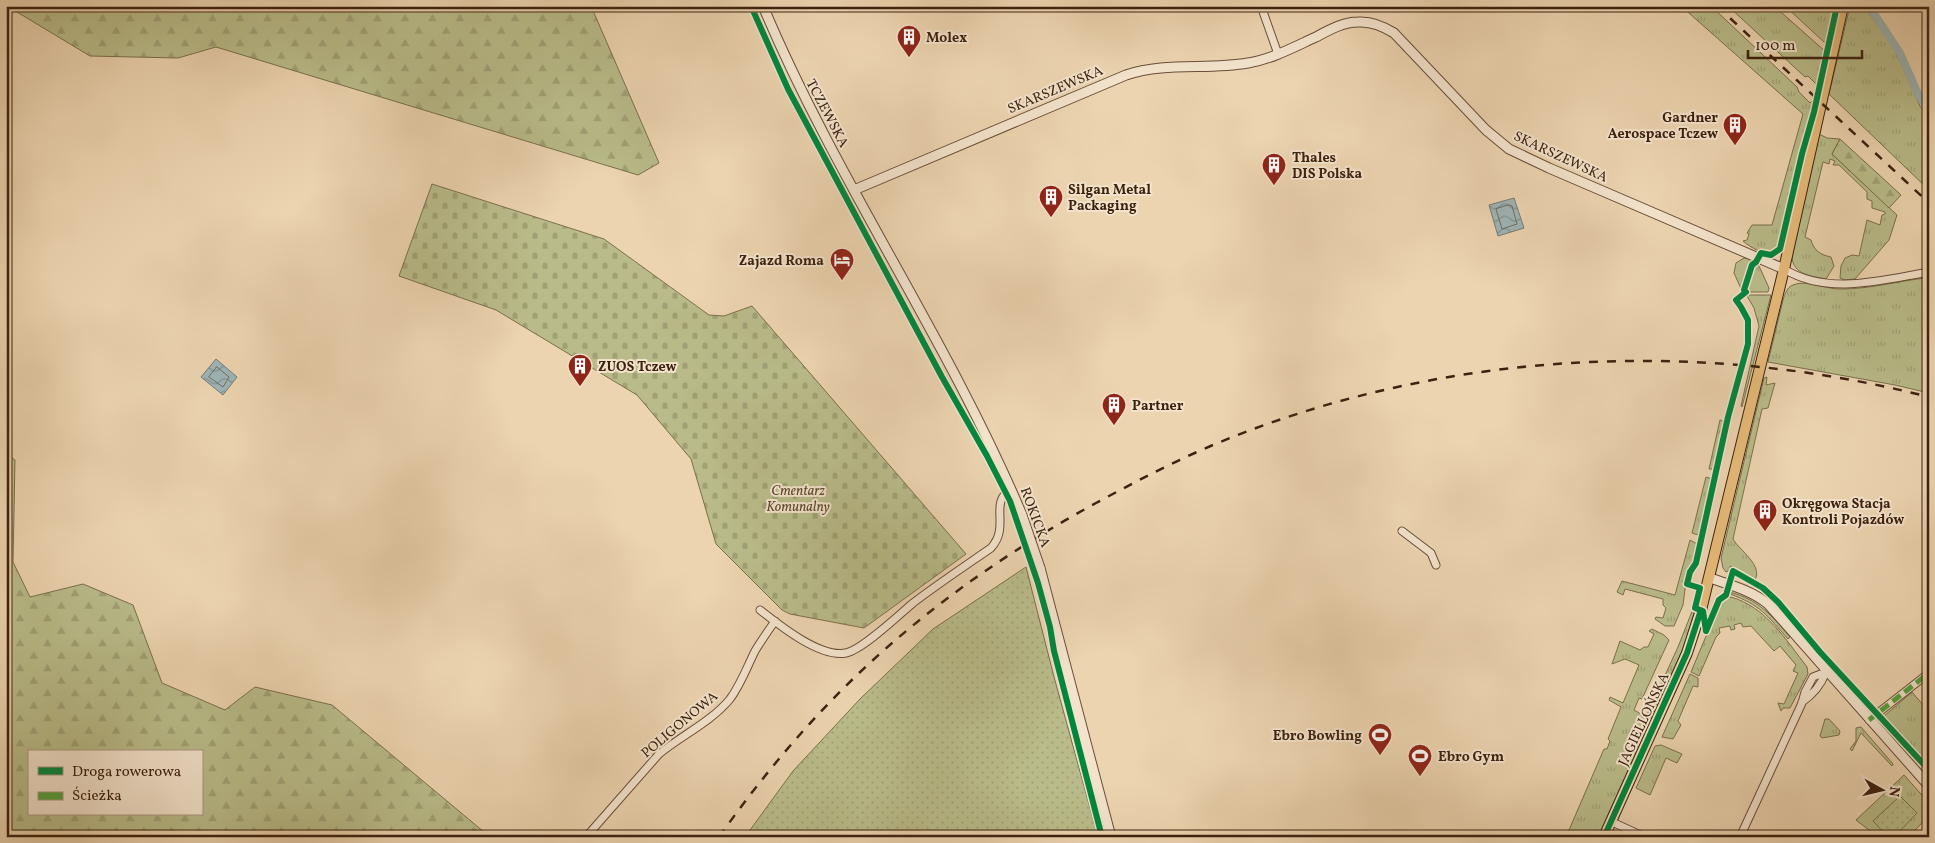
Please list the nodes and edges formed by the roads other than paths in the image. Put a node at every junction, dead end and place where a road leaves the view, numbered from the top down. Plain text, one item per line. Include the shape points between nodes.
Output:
1 (763, 6) edge
2 (1261, 6) edge
3 (1843, 6) edge
4 (1278, 54) junction
5 (854, 190) junction
6 (876, 230) joint
7 (1784, 269) junction
8 (1929, 272) edge
9 (1011, 490) junction
10 (1402, 531) dead end
11 (1436, 565) dead end
12 (1710, 578) junction
13 (760, 610) dead end
14 (775, 622) junction
15 (1826, 672) junction
16 (1929, 673) edge
17 (1869, 720) junction
18 (1929, 786) edge
19 (1610, 821) junction
20 (586, 837) edge
21 (1111, 837) edge
22 (1604, 837) edge
23 (1644, 837) edge
24 (1740, 837) edge

1 - 5 street, TCZEWSKA via 798,85
2 - 4 street
3 - 7 main road, JAGIELLOŃSKA
4 - 5 street, SKARSZEWSKA via 1250,63 1155,68 1126,75
4 - 7 street, SKARSZEWSKA via 1343,24 1381,25 1394,33 1486,130 1509,149
5 - 6 street, TCZEWSKA
6 - 9 street, ROKICKA via 988,439
7 - 8 street via 1817,282 1836,284 1856,284
7 - 12 main road, JAGIELLOŃSKA
9 - 14 street via 1000,499 1001,529 997,542 858,647 847,653 832,653
9 - 21 street, ROKICKA, bridge via 1040,568
10 - 11 street via 1430,554
12 - 15 street via 1758,596 1768,604
12 - 19 main road, JAGIELLOŃSKA via 1687,653
13 - 14 street
14 - 20 street, POLIGONOWA via 729,700 659,754
15 - 17 street
15 - 24 street via 1822,684 1802,703
16 - 17 street
17 - 18 street
19 - 22 main road, JAGIELLOŃSKA
19 - 23 street

